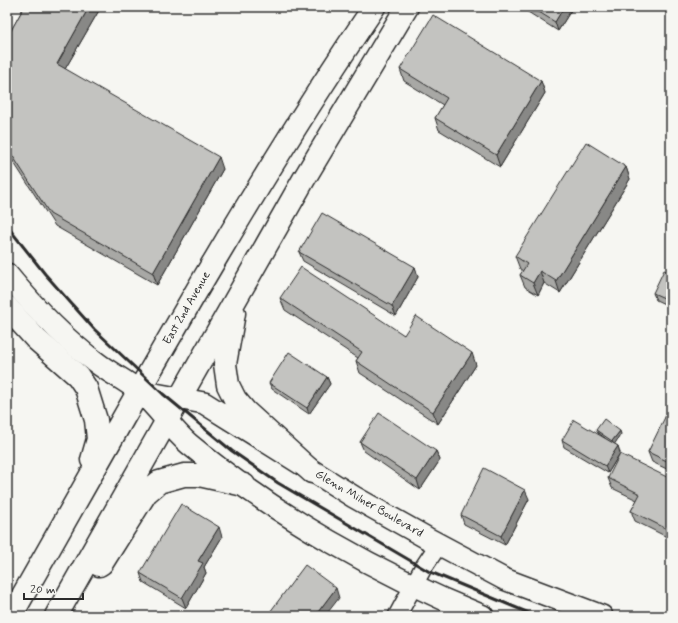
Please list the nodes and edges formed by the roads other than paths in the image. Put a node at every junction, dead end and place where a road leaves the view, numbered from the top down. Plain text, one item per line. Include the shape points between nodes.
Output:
1 (374, 7) edge
2 (407, 7) edge
3 (7, 274) edge
4 (238, 295) junction
5 (7, 307) edge
6 (139, 391) junction
7 (179, 397) junction
8 (167, 420) junction
9 (312, 472) junction
10 (86, 480) junction
11 (244, 485) junction
12 (439, 544) junction
13 (78, 576) junction
14 (414, 585) junction
15 (11, 616) edge
16 (56, 616) edge
17 (396, 616) edge
18 (482, 616) edge
19 (602, 616) edge

1 - 6 main road, East 2nd Avenue via 292,132
2 - 4 main road via 337,122
3 - 6 street, Glenn Milner Boulevard via 59,332 97,363
4 - 7 main road
4 - 9 main road via 225,364 230,390 246,412
5 - 10 main road via 36,339 78,376 86,388 96,420 98,439
6 - 7 street, Glenn Milner Boulevard
6 - 8 street, Glenn Milner Boulevard
6 - 10 main road, East 2nd Avenue
7 - 8 main road
7 - 9 street, Glenn Milner Boulevard via 204,403
8 - 11 street, Glenn Milner Boulevard via 188,444
8 - 13 main road
9 - 12 street, Glenn Milner Boulevard
10 - 15 main road, East 2nd Avenue
11 - 13 main road via 199,475 184,475 159,482 146,494 102,563
11 - 14 street, Glenn Milner Boulevard via 324,538
12 - 14 street
12 - 19 street, Glenn Milner Boulevard via 504,579
13 - 16 main road
14 - 17 street
14 - 18 street, Glenn Milner Boulevard

